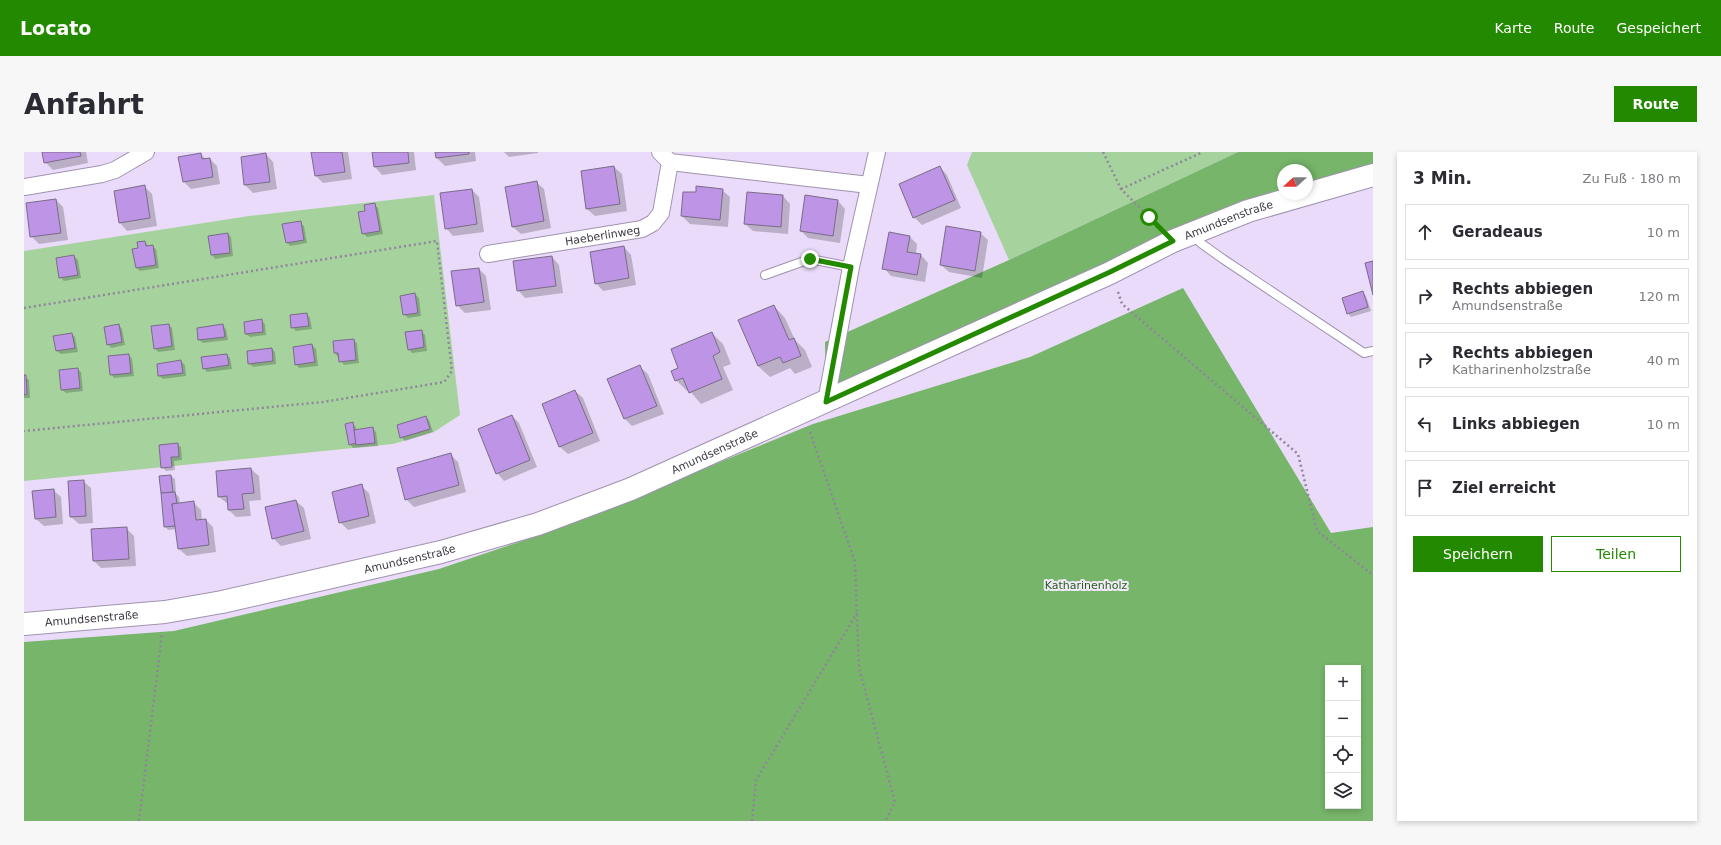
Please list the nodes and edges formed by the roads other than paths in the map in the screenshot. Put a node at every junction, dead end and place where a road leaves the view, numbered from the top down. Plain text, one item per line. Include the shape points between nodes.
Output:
1 (877, 152) edge
2 (141, 153) edge
3 (665, 157) edge
4 (1373, 175) edge
5 (869, 185) junction
6 (24, 187) edge
7 (1182, 237) junction
8 (488, 254) dead end
9 (851, 267) junction
10 (766, 275) dead end
11 (1373, 351) edge
12 (826, 402) junction
13 (24, 624) edge

1 - 5 street
2 - 6 street via 115,170 102,174
3 - 5 street, Haeberlinweg
3 - 8 street, Haeberlinweg via 661,213 653,223 642,229
4 - 7 street, Amundsenstraße via 1248,211
5 - 9 street
7 - 11 lane via 1202,244 1364,353
7 - 12 street, Amundsenstraße
9 - 10 lane via 810,259
9 - 12 street
12 - 13 street, Amundsenstraße via 631,489 538,524 441,552 222,602 165,612

